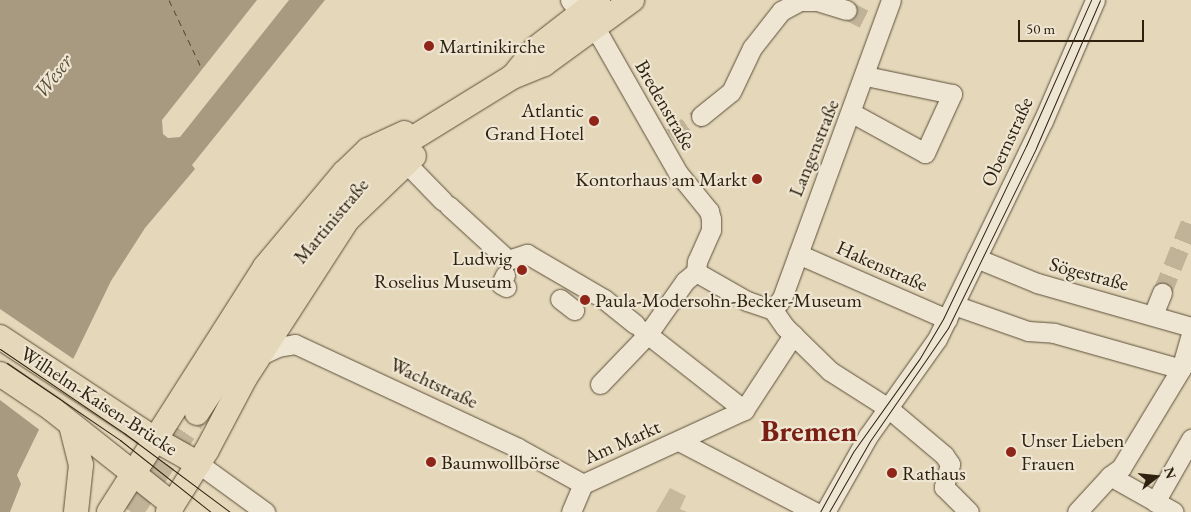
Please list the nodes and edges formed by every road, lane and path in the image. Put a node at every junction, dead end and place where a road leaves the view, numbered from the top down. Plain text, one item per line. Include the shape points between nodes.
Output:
1 (632, 0) edge
2 (891, 0) edge
3 (1095, 0) edge
4 (800, 1) edge
5 (585, 10) edge
6 (846, 10) tunnel mouth
7 (866, 76) junction
8 (852, 113) junction
9 (701, 116) tunnel mouth
10 (444, 121) junction
11 (406, 163) junction
12 (798, 254) junction
13 (976, 258) junction
14 (696, 272) junction
15 (1162, 293) tunnel mouth
16 (952, 308) junction
17 (773, 310) junction
18 (1153, 315) junction
19 (1191, 327) edge
20 (641, 329) junction
21 (1191, 333) edge
22 (793, 335) junction
23 (0, 338) edge
24 (261, 355) junction
25 (1181, 369) junction
26 (0, 374) edge
27 (600, 384) dead end
28 (744, 410) junction
29 (197, 413) tunnel mouth
30 (883, 415) junction
31 (76, 434) junction
32 (1191, 439) edge
33 (156, 440) junction
34 (679, 441) junction
35 (199, 464) junction
36 (133, 475) junction
37 (1110, 476) junction
38 (583, 484) junction
39 (1155, 502) junction
40 (174, 510) edge
41 (76, 512) edge
42 (109, 512) edge
43 (266, 512) edge
44 (571, 512) edge
45 (815, 512) edge
46 (825, 512) edge
47 (969, 512) edge
48 (1077, 512) edge
49 (1174, 512) edge

1 - 5 main road, Martinistraße
2 - 7 street, Langenstraße via 877,24
3 - 13 street, Obernstraße via 1043,120
4 - 6 street via 829,3
4 - 9 street via 781,11 752,48 731,92
5 - 10 main road, Martinistraße via 544,64 512,77
5 - 14 street, Bredenstraße via 667,141 678,174 709,211 712,230 697,261
7 - 8 street, Langenstraße
7 - 8 street via 952,94 924,153
8 - 12 street, Langenstraße
10 - 11 main road
10 - 29 main road, Martinistraße via 402,145 346,198 290,271
10 - 33 main road via 385,139 344,173 265,266
11 - 20 street via 446,203 506,273 527,254 571,298
11 - 24 main road via 348,219
12 - 16 street, Hakenstraße
12 - 17 street, Langenstraße via 782,298
13 - 16 street, Obernstraße
13 - 18 street, Sögestraße via 1037,283
14 - 17 street via 747,301
14 - 20 street
15 - 18 street
16 - 25 street, Hakenstraße via 1028,332 1054,333
16 - 30 street, Obernstraße via 920,365
17 - 22 street
18 - 19 street, Sögestraße
20 - 27 street
20 - 28 street
21 - 25 street
22 - 28 street
22 - 30 street
23 - 33 main road, Wilhelm-Kaisen-Brücke
24 - 35 main road
24 - 38 street, Wachtstraße via 286,344 295,344 518,448
25 - 37 street via 1121,468
26 - 31 main road, Wilhelm-Kaisen-Brücke
28 - 34 street, Am Markt
30 - 46 street
30 - 47 street via 950,464 944,487
31 - 36 main road, Wilhelm-Kaisen-Brücke
31 - 41 main road via 82,480
32 - 39 street
33 - 35 main road, Wilhelm-Kaisen-Brücke
33 - 36 main road
34 - 38 street, Am Markt
34 - 45 street, Am Markt
35 - 40 main road
35 - 43 street
36 - 40 main road, Wilhelm-Kaisen-Brücke
36 - 42 main road
37 - 39 street
37 - 48 street
38 - 44 street
39 - 49 street

